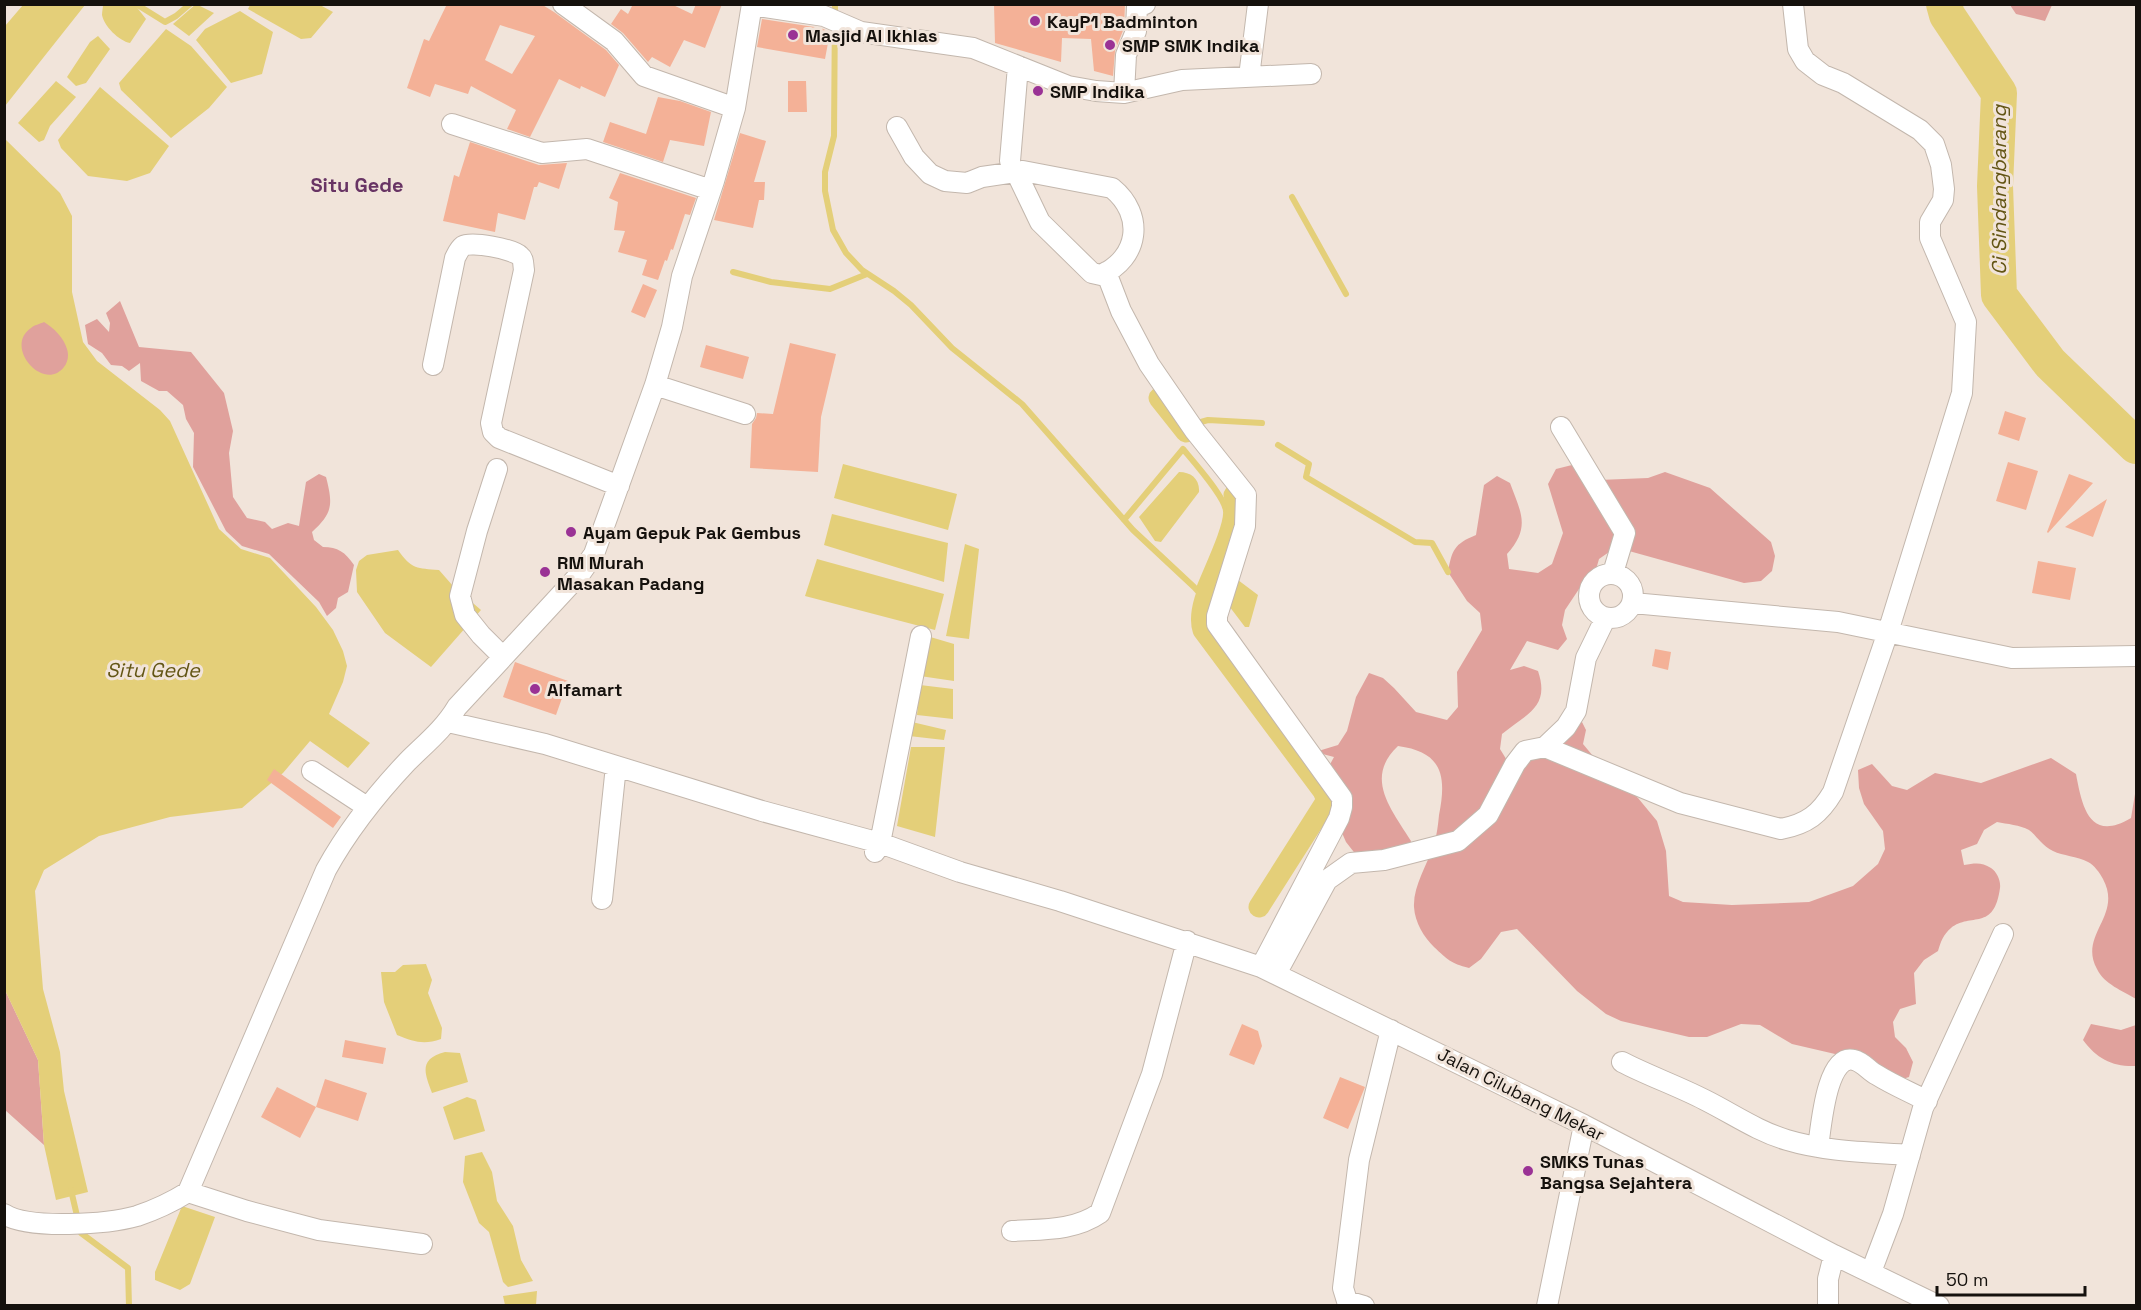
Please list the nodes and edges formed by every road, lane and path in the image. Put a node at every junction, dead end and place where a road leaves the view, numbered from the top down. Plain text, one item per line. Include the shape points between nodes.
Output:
1 (562, 4) edge
2 (1145, 4) edge
3 (1258, 4) edge
4 (1793, 4) edge
5 (752, 5) edge
6 (1018, 66) junction
7 (1311, 74) dead end
8 (1249, 76) junction
9 (1124, 93) junction
10 (735, 108) junction
11 (452, 124) dead end
12 (897, 127) dead end
13 (1013, 167) junction
14 (711, 190) junction
15 (1106, 272) junction
16 (434, 365) dead end
17 (655, 384) junction
18 (746, 414) dead end
19 (1562, 427) dead end
20 (497, 469) dead end
21 (619, 486) junction
22 (1613, 573) junction
23 (1633, 603) junction
24 (1605, 619) junction
25 (1888, 632) junction
26 (921, 636) dead end
27 (2136, 656) edge
28 (503, 657) junction
29 (448, 722) junction
30 (1545, 747) junction
31 (616, 766) junction
32 (312, 771) dead end
33 (367, 807) junction
34 (877, 848) junction
35 (602, 899) dead end
36 (2003, 934) dead end
37 (1187, 941) junction
38 (1269, 970) junction
39 (1391, 1029) junction
40 (1622, 1062) dead end
41 (1927, 1101) junction
42 (1584, 1125) junction
43 (1818, 1147) junction
44 (1910, 1155) junction
45 (188, 1192) junction
46 (6, 1218) edge
47 (1012, 1231) dead end
48 (422, 1244) dead end
49 (1834, 1255) junction
50 (1871, 1272) junction
51 (1364, 1305) edge
52 (1547, 1305) edge
53 (1828, 1305) edge
54 (1939, 1305) edge

1 - 10 street via 614,41 644,76
2 - 9 street via 1137,6 1136,31 1126,56
3 - 8 street
4 - 25 street via 1798,49 1806,61 1823,75 1920,130 1934,144 1944,189 1943,200 1930,222 1930,238 1966,322 1962,393
5 - 6 street via 824,16 861,32 973,48
5 - 10 street
6 - 9 street via 1068,86
6 - 13 street
7 - 8 street
8 - 9 street via 1182,80
10 - 14 street
11 - 14 street via 542,153 586,149
12 - 13 street via 914,157 930,174 945,181 967,183
13 - 15 street via 1040,222 1092,273
13 - 15 street via 1112,188 1122,196 1133,220 1131,248
14 - 17 street via 682,276
15 - 38 street via 1149,364 1194,431 1246,495 1246,520 1217,624 1342,798 1339,818
16 - 21 street via 458,252 472,243 521,256 524,270 491,423 493,432 499,438
17 - 18 street
17 - 21 street
19 - 22 street via 1625,533
20 - 28 street via 460,596 465,615
21 - 28 street via 594,554
22 - 23 street via 1626,578 1634,590
22 - 24 street via 1597,577 1588,592 1592,609
23 - 24 street via 1622,616
23 - 25 street via 1838,622
24 - 30 street via 1586,658 1576,711
25 - 27 street via 2012,658
25 - 30 street via 1833,792 1825,807 1799,825 1782,829 1680,803
26 - 34 street
28 - 29 street
29 - 31 street, Jalan Cilubang Mekar via 545,744
29 - 33 street
30 - 38 street via 1525,751 1488,815 1458,841 1384,861 1352,863 1327,880
31 - 34 street, Jalan Cilubang Mekar
31 - 35 street
32 - 33 street
33 - 45 street via 326,870
34 - 37 street, Jalan Cilubang Mekar
36 - 41 street
37 - 38 street, Jalan Cilubang Mekar
37 - 47 street via 1152,1074 1100,1213 1087,1222 1060,1228
38 - 39 street, Jalan Cilubang Mekar
39 - 42 street, Jalan Cilubang Mekar
39 - 51 street via 1359,1160 1343,1288 1347,1301
40 - 43 street via 1756,1128
41 - 43 street via 1860,1062 1845,1060 1835,1068 1830,1081
41 - 44 street
42 - 49 street, Jalan Cilubang Mekar
42 - 52 street
43 - 44 street
44 - 50 street
45 - 46 street via 135,1217 105,1222 55,1224
45 - 48 street via 319,1230
49 - 50 street, Jalan Cilubang Mekar
49 - 53 street via 1828,1279
50 - 54 street, Jalan Cilubang Mekar

